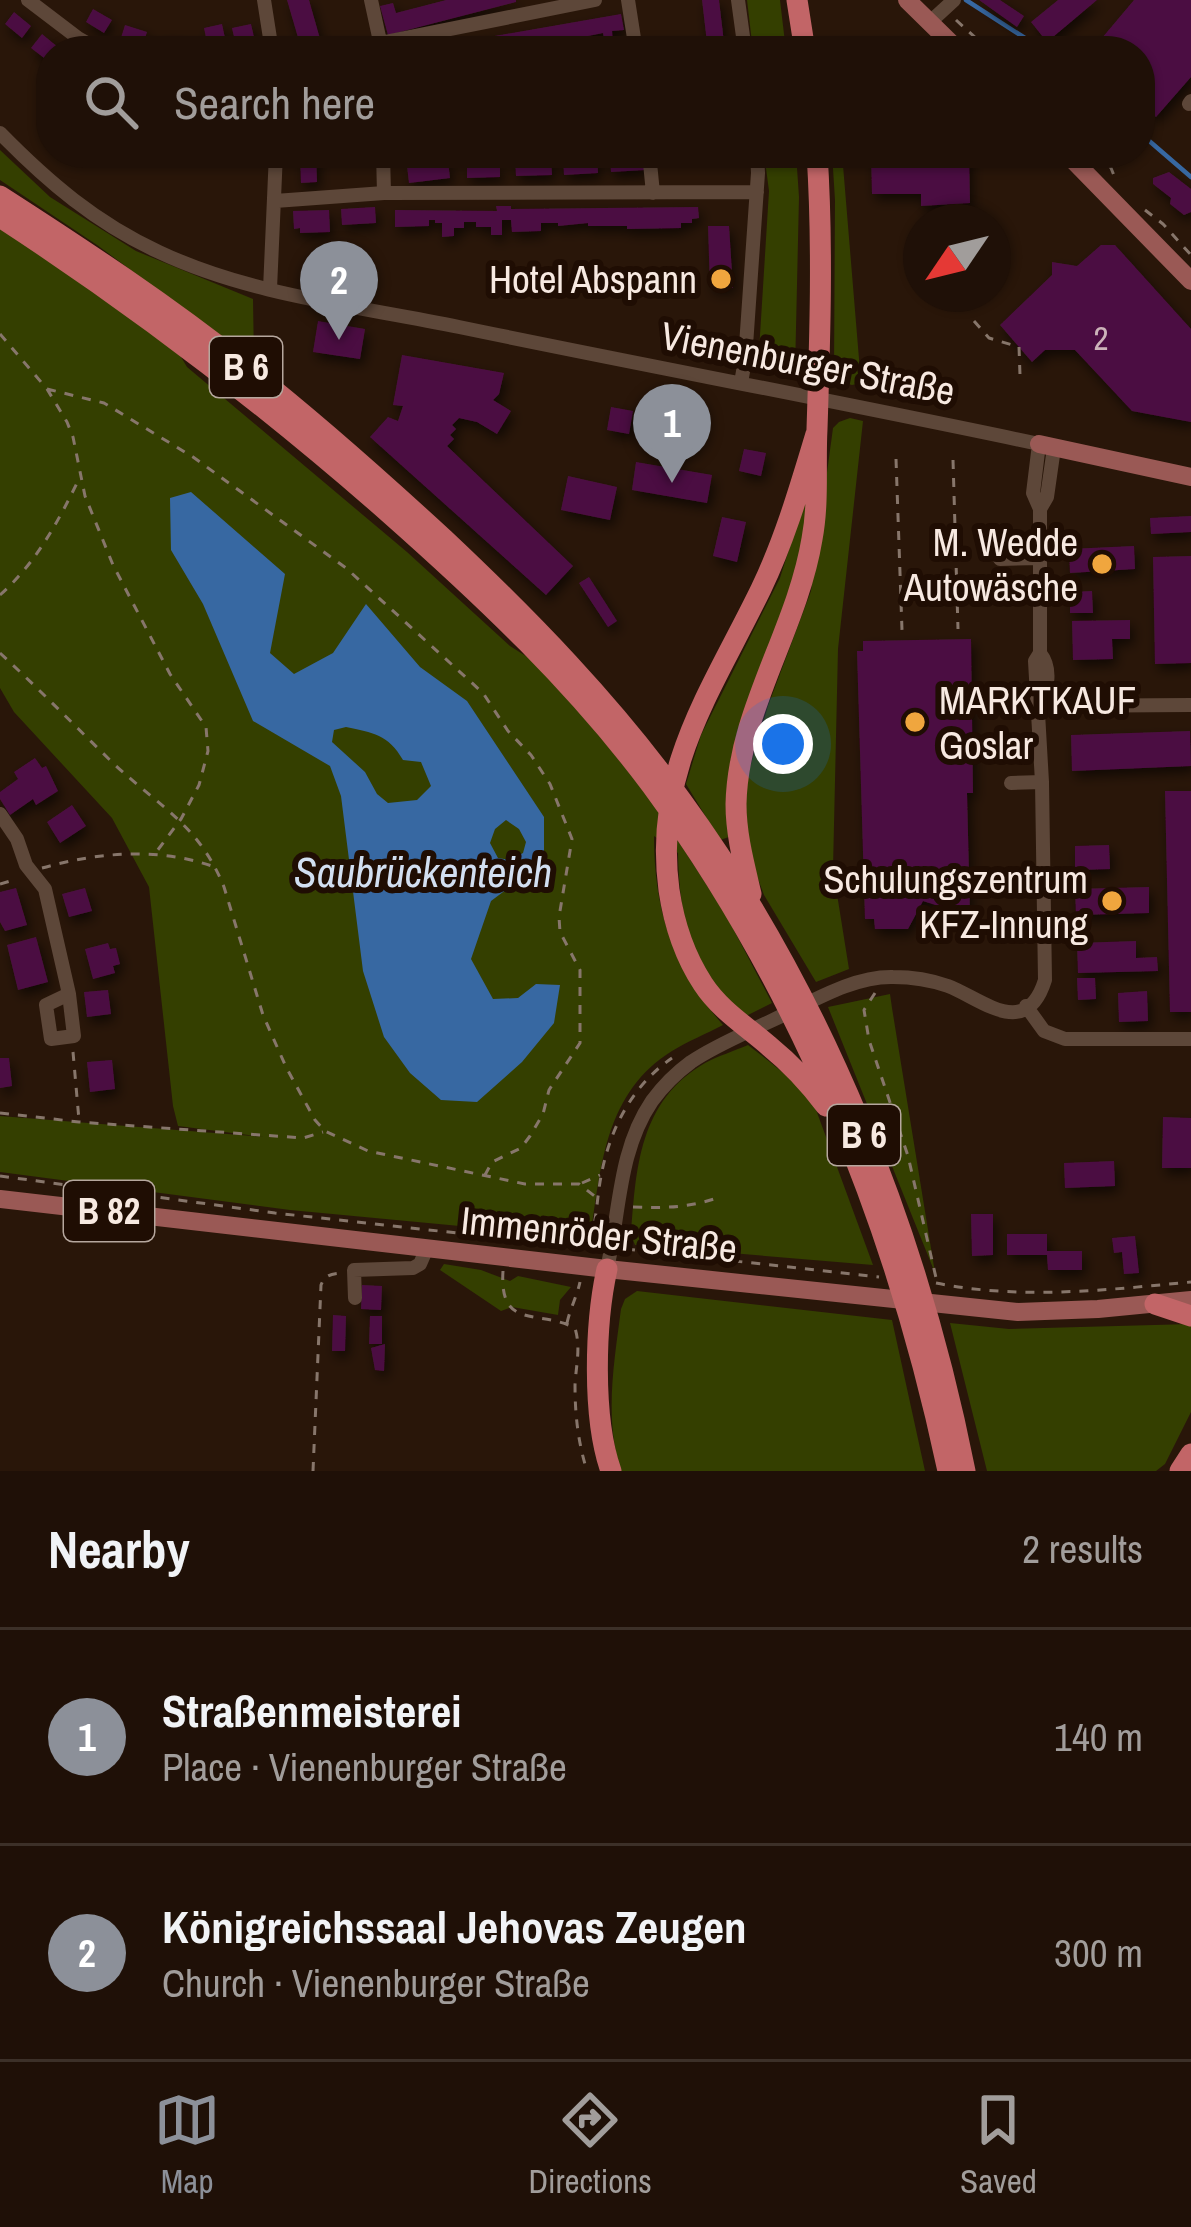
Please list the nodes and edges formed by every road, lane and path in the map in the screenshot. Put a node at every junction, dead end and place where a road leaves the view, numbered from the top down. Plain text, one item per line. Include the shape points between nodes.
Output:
1 (28, 0) edge
2 (265, 0) edge
3 (371, 0) edge
4 (595, 0) edge
5 (628, 0) edge
6 (738, 0) edge
7 (797, 0) edge
8 (907, 0) edge
9 (946, 6) edge
10 (76, 36) edge
11 (270, 36) edge
12 (379, 36) edge
13 (431, 36) edge
14 (634, 36) edge
15 (743, 36) edge
16 (803, 36) edge
17 (955, 36) edge
18 (975, 36) edge
19 (0, 133) edge
20 (36, 168) edge
21 (36, 168) edge
22 (275, 168) edge
23 (383, 168) edge
24 (650, 168) edge
25 (757, 168) edge
26 (818, 168) edge
27 (1081, 168) edge
28 (1111, 168) edge
29 (1119, 185) dead end
30 (757, 192) junction
31 (384, 193) junction
32 (653, 193) junction
33 (0, 196) edge
34 (274, 201) junction
35 (1139, 206) dead end
36 (0, 217) edge
37 (1191, 255) edge
38 (1191, 281) edge
39 (270, 289) junction
40 (974, 321) dead end
41 (0, 334) edge
42 (1020, 375) dead end
43 (741, 382) junction
44 (47, 389) junction
45 (817, 434) junction
46 (1046, 446) junction
47 (896, 459) dead end
48 (953, 460) dead end
49 (80, 477) junction
50 (1191, 477) edge
51 (1040, 558) junction
52 (1000, 559) dead end
53 (0, 595) edge
54 (958, 629) dead end
55 (902, 631) dead end
56 (0, 653) edge
57 (1191, 705) edge
58 (1039, 706) junction
59 (1042, 782) junction
60 (1011, 783) dead end
61 (0, 814) edge
62 (181, 819) junction
63 (154, 855) junction
64 (217, 868) junction
65 (32, 873) junction
66 (0, 884) edge
67 (758, 916) junction
68 (876, 977) junction
69 (70, 994) junction
70 (791, 995) junction
71 (1026, 1006) junction
72 (804, 1020) junction
73 (74, 1036) junction
74 (1191, 1039) edge
75 (683, 1052) dead end
76 (0, 1112) edge
77 (79, 1121) junction
78 (325, 1131) junction
79 (848, 1139) junction
80 (602, 1174) junction
81 (485, 1175) junction
82 (0, 1176) edge
83 (578, 1184) junction
84 (0, 1198) edge
85 (598, 1199) junction
86 (714, 1199) dead end
87 (619, 1204) junction
88 (590, 1241) junction
89 (427, 1248) junction
90 (899, 1256) junction
91 (504, 1257) junction
92 (614, 1258) junction
93 (582, 1266) junction
94 (354, 1270) junction
95 (893, 1279) dead end
96 (1191, 1282) edge
97 (355, 1298) dead end
98 (1191, 1300) edge
99 (1155, 1304) junction
100 (1191, 1316) edge
101 (567, 1323) junction
102 (927, 1348) junction
103 (938, 1423) junction
104 (1191, 1454) edge
105 (961, 1467) edge
106 (313, 1471) edge
107 (586, 1471) edge
108 (610, 1471) edge
109 (938, 1471) edge
110 (1180, 1471) edge

1 - 10 street
2 - 11 street
3 - 12 street
4 - 13 street
5 - 14 street
6 - 15 street
7 - 16 highway
8 - 9 main road
9 - 17 main road
9 - 18 path
19 - 21 street, Vienenburger Straße
20 - 39 street, Vienenburger Straße via 109,226 183,263
22 - 34 street
23 - 31 street
24 - 32 street
25 - 30 street
26 - 45 highway
27 - 38 main road
28 - 29 path
30 - 32 street
30 - 43 street
31 - 32 street
31 - 34 street
33 - 67 highway, B 6 via 245,366 471,565 624,724
34 - 39 street
35 - 37 path
36 - 70 highway, B 6 via 242,389 496,609 650,784
39 - 43 street, Vienenburger Straße via 657,372
40 - 42 path via 989,338 1018,346
41 - 44 path
43 - 46 street, Vienenburger Straße
44 - 49 path via 73,437
44 - 81 path via 104,404 140,425 346,568 474,684 550,784 572,839 559,917 580,970 580,1043 530,1136
45 - 67 highway via 802,586 754,711 736,800
45 - 79 highway via 786,532 686,742 665,858 683,949 704,986 811,1085
46 - 50 main road, Vienenburger Straße
46 - 51 street
47 - 55 path
48 - 54 path
49 - 53 path via 56,526
49 - 62 path via 129,601 206,727 205,768
51 - 52 street
51 - 58 street
56 - 62 path
57 - 58 street
58 - 59 street
59 - 60 street
59 - 71 street via 1045,980
61 - 65 street
62 - 63 path
62 - 64 path
63 - 64 path
63 - 65 path via 88,856
64 - 78 path via 271,1035
65 - 66 path
65 - 69 street via 45,889
67 - 70 highway, B 6
68 - 71 street via 934,982 1002,1012
68 - 87 street via 688,1064 635,1132
68 - 96 path via 880,989 865,1010 869,1040 908,1156 937,1283 1077,1293
69 - 73 street
69 - 73 street via 46,1005 51,1039
70 - 72 highway, B 6
71 - 74 street via 1044,1031 1065,1039
72 - 79 highway, B 6
72 - 90 highway, B 6 via 863,1133
73 - 77 path
75 - 80 path via 629,1101
76 - 77 path
77 - 78 path via 303,1138
78 - 81 path via 368,1151
79 - 90 highway, B 6
80 - 83 path
80 - 85 path
81 - 83 path
82 - 88 path via 275,1213 566,1245
83 - 85 path
84 - 89 main road, Immenröder Straße / B 82
85 - 88 path
86 - 87 path via 670,1208
87 - 92 street
88 - 92 path
89 - 91 main road, Immenröder Straße / B 82
89 - 94 street via 412,1268
90 - 102 highway, B 6
91 - 93 main road, Immenröder Straße / B 82
91 - 101 path via 506,1302 523,1316
92 - 93 main road, Immenröder Straße / B 82
92 - 95 path
92 - 99 main road, Immenröder Straße / B 82 via 1018,1312
92 - 108 highway via 598,1315
93 - 101 path
94 - 97 street
94 - 106 path via 330,1274 321,1285
98 - 99 main road, Immenröder Straße / B 82
99 - 100 highway
101 - 107 path via 580,1343 577,1437
102 - 103 highway, B 6
102 - 105 highway, B 6
103 - 105 highway, B 6
103 - 109 highway, B 6
104 - 110 highway

